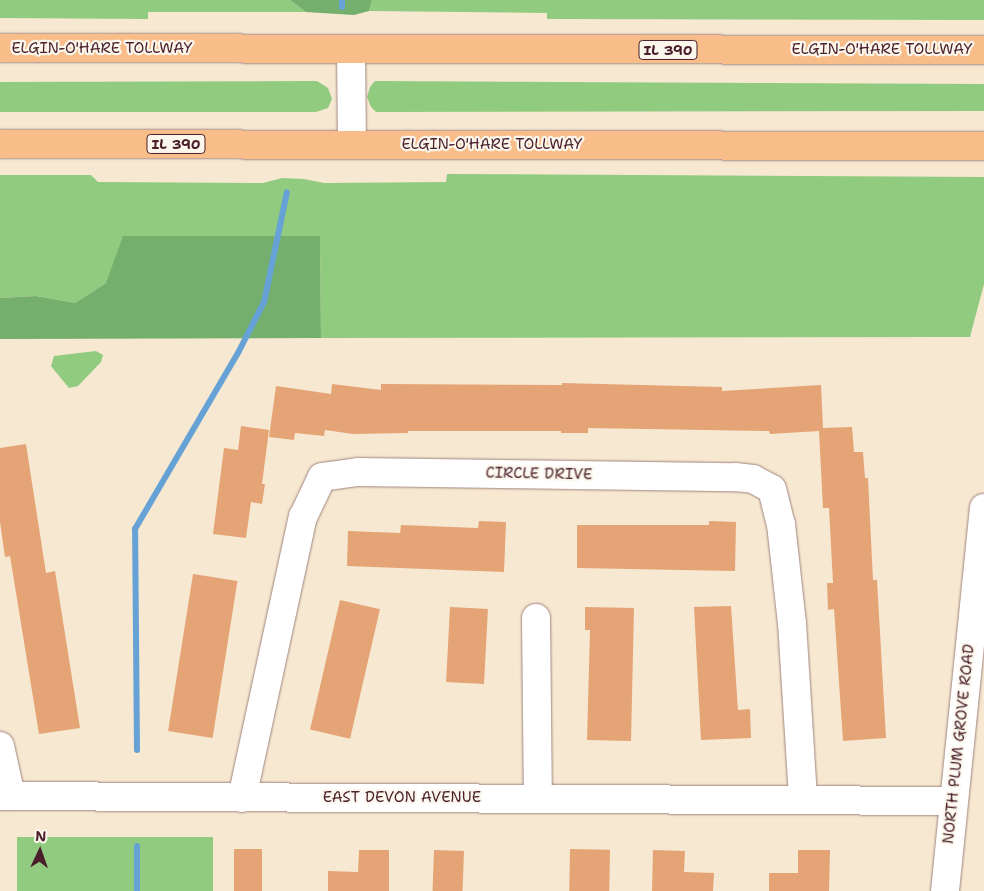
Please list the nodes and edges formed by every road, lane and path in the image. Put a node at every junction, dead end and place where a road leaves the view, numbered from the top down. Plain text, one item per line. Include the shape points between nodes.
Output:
1 (0, 48) edge
2 (351, 50) junction
3 (984, 50) edge
4 (0, 144) edge
5 (352, 144) junction
6 (984, 146) edge
7 (984, 508) edge
8 (536, 618) dead end
9 (0, 746) edge
10 (5, 796) edge
11 (242, 798) junction
12 (538, 799) junction
13 (804, 800) junction
14 (953, 801) junction
15 (944, 891) edge

1 - 2 highway, ELGIN-O'HARE TOLLWAY / IL 390
2 - 3 highway, ELGIN-O'HARE TOLLWAY / IL 390
2 - 5 street
4 - 5 highway, ELGIN-O'HARE TOLLWAY / IL 390
5 - 6 highway, ELGIN-O'HARE TOLLWAY / IL 390
7 - 14 street, NORTH PLUM GROVE ROAD
8 - 12 street
9 - 10 street
10 - 11 street, EAST DEVON AVENUE
11 - 12 street, EAST DEVON AVENUE
11 - 13 street, CIRCLE DRIVE via 303,517 322,477 358,472 736,477 753,479 772,489 781,524 792,623
12 - 13 street, EAST DEVON AVENUE
13 - 14 street, EAST DEVON AVENUE
14 - 15 street, NORTH PLUM GROVE ROAD

